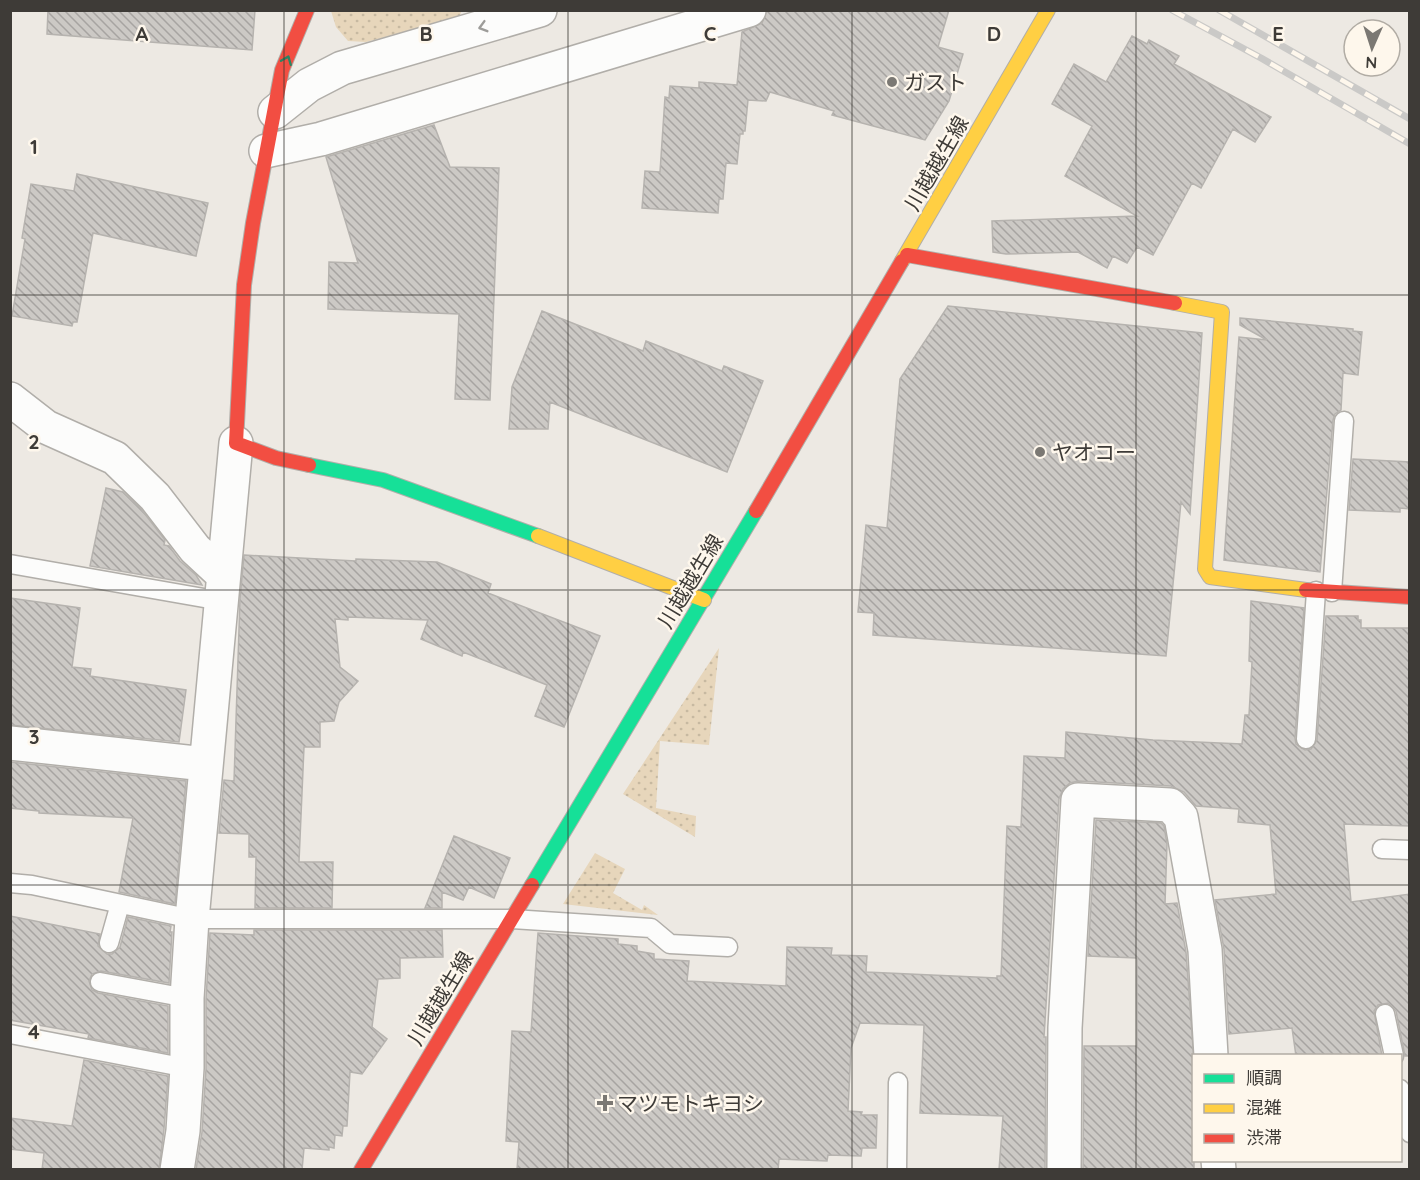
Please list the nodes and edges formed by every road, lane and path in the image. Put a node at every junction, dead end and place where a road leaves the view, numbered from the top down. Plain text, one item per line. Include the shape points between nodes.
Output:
1 (307, 10) edge
2 (540, 10) edge
3 (749, 10) edge
4 (1048, 10) edge
5 (275, 112) junction
6 (266, 151) junction
7 (908, 255) junction
8 (10, 399) edge
9 (1344, 421) dead end
10 (236, 443) junction
11 (10, 564) edge
12 (222, 588) junction
13 (1324, 592) junction
14 (1410, 597) edge
15 (704, 600) junction
16 (1306, 739) dead end
17 (10, 743) edge
18 (205, 764) junction
19 (1383, 849) dead end
20 (1410, 850) edge
21 (10, 883) edge
22 (120, 904) junction
23 (192, 919) junction
24 (512, 919) junction
25 (109, 943) dead end
26 (728, 948) dead end
27 (100, 982) dead end
28 (187, 998) junction
29 (1385, 1014) dead end
30 (10, 1034) edge
31 (1211, 1054) edge
32 (1394, 1054) edge
33 (187, 1068) junction
34 (898, 1082) dead end
35 (1402, 1094) edge
36 (1410, 1133) edge
37 (177, 1170) edge
38 (361, 1170) edge
39 (897, 1170) edge
40 (1064, 1170) edge

5 -> 1 street via 282,70
2 -> 5 street via 342,68 309,85
3 - 6 street via 321,139
4 - 7 street, 川越越生線
5 - 6 street
6 - 10 street via 244,285
7 - 13 street via 1222,312 1205,569 1209,578
7 - 15 street, 川越越生線
8 - 12 street via 46,427 115,458 155,497
9 - 13 lane
10 - 12 street
10 - 15 street via 276,458 383,480
11 - 12 lane
12 - 18 street
13 - 14 street
13 - 16 lane
15 - 24 street, 川越越生線
17 - 18 street
18 - 23 street
19 - 20 lane
21 - 22 lane
22 - 23 lane
22 - 25 lane
23 - 24 lane
23 - 28 street
24 - 26 lane via 651,928 670,944
24 - 38 street, 川越越生線
27 - 28 lane
28 - 33 street
29 - 32 lane
30 - 33 lane
31 - 40 street via 1204,950 1181,817 1170,805 1078,800 1065,1028
33 - 37 street
34 - 39 lane
35 - 36 lane

